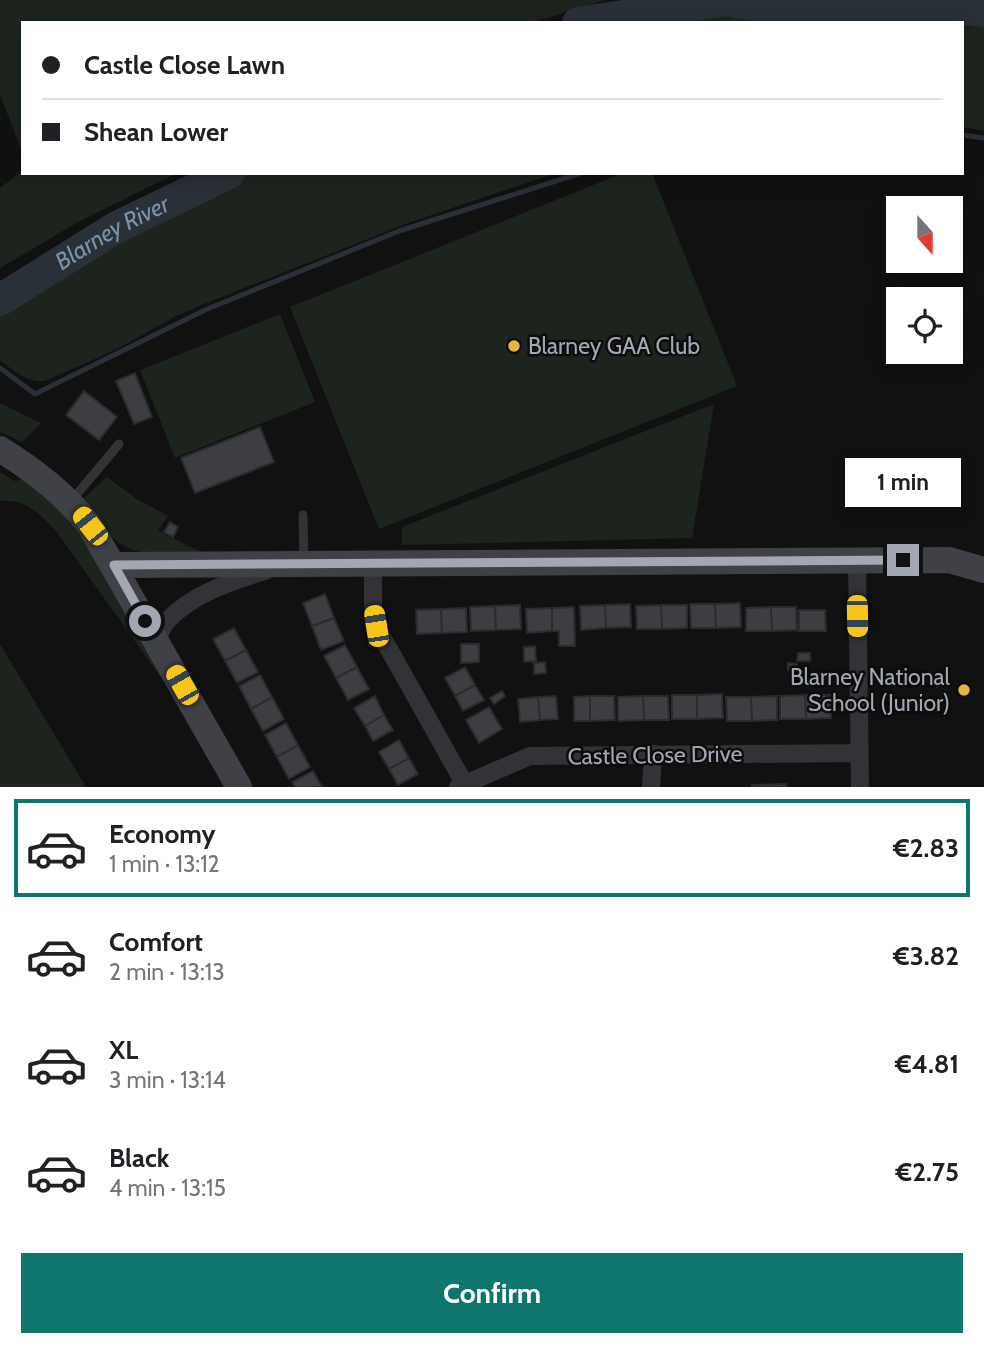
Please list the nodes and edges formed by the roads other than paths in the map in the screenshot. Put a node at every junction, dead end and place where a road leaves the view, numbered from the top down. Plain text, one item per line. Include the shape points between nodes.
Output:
1 (119, 444) dead end
2 (0, 449) edge
3 (71, 501) junction
4 (303, 514) dead end
5 (857, 560) junction
6 (373, 564) junction
7 (114, 565) junction
8 (295, 565) junction
9 (984, 570) edge
10 (156, 640) junction
11 (859, 753) junction
12 (653, 754) junction
13 (461, 785) edge
14 (239, 787) edge
15 (651, 787) edge
16 (860, 787) edge

1 - 3 lane
2 - 3 street
3 - 7 street
4 - 8 lane
5 - 6 street
5 - 9 street via 949,560
5 - 11 street
6 - 8 street
6 - 13 street via 376,626
7 - 8 street
7 - 10 street
8 - 10 street via 232,581 193,600 167,621
10 - 14 street
11 - 12 street, Castle Close Drive
11 - 16 street
12 - 13 street, Castle Close Drive via 530,756
12 - 15 street

